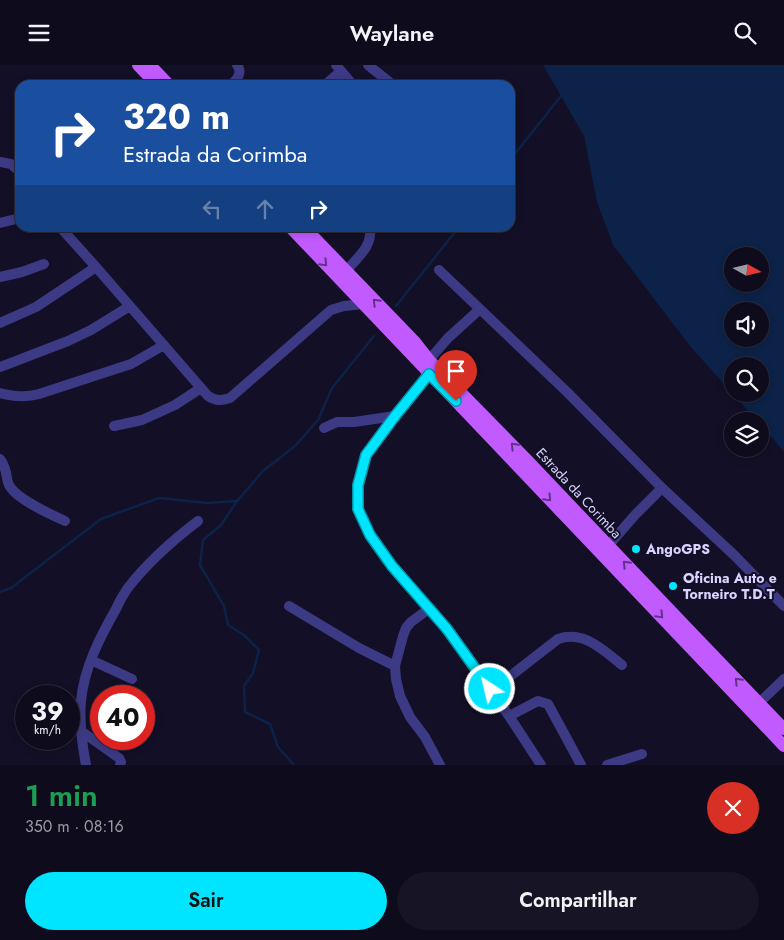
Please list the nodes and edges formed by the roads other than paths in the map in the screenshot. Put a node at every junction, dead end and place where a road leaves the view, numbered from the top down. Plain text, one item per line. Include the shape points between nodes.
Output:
1 (138, 65) edge
2 (150, 65) edge
3 (237, 65) edge
4 (368, 65) edge
5 (339, 68) edge
6 (152, 80) edge
7 (164, 80) edge
8 (236, 80) edge
9 (329, 80) edge
10 (349, 80) edge
11 (387, 80) edge
12 (0, 162) edge
13 (15, 168) edge
14 (15, 219) edge
15 (0, 223) edge
16 (64, 232) edge
17 (295, 232) edge
18 (309, 232) edge
19 (370, 232) edge
20 (44, 264) dead end
21 (96, 267) junction
22 (439, 270) dead end
23 (346, 271) junction
24 (0, 277) edge
25 (364, 304) junction
26 (130, 306) junction
27 (480, 309) junction
28 (0, 323) edge
29 (409, 341) junction
30 (164, 345) junction
31 (429, 360) junction
32 (0, 367) edge
33 (429, 374) junction
34 (201, 388) junction
35 (0, 393) edge
36 (395, 416) junction
37 (114, 426) dead end
38 (324, 428) dead end
39 (0, 459) edge
40 (662, 488) junction
41 (65, 521) dead end
42 (198, 521) dead end
43 (608, 546) junction
44 (289, 606) dead end
45 (784, 606) edge
46 (430, 608) junction
47 (91, 660) junction
48 (622, 665) dead end
49 (395, 666) junction
50 (132, 679) dead end
51 (784, 679) edge
52 (491, 691) junction
53 (759, 703) junction
54 (509, 716) junction
55 (784, 729) edge
56 (81, 731) junction
57 (784, 747) edge
58 (642, 754) dead end
59 (86, 765) edge
60 (120, 765) edge
61 (440, 765) edge
62 (541, 765) edge
63 (581, 765) edge
64 (607, 765) edge

1 - 6 main road
2 - 7 main road
3 - 8 street via 240,73
4 - 11 street
5 - 9 street
5 - 10 street
12 - 13 street
14 - 15 street
16 - 21 street
17 -> 25 main road, Estrada da Corimba
18 - 23 main road, Estrada da Corimba
19 - 23 street via 368,243
20 - 24 street
21 - 26 street
21 - 28 street via 36,307
22 - 27 street
29 -> 23 main road, Estrada da Corimba
25 - 29 main road, Estrada da Corimba
25 - 34 street via 331,310 230,398 214,400
26 - 30 street
26 - 32 street via 68,341
27 - 31 street via 448,337
27 - 40 street
29 - 31 main road, Estrada da Corimba
29 - 33 main road, Estrada da Corimba
30 - 34 street
30 - 35 street via 131,364 29,397
43 -> 31 main road, Estrada da Corimba
33 - 36 street
33 -> 57 main road, Estrada da Corimba
34 - 37 street via 176,405 142,420
36 - 38 street via 337,423
36 - 46 street via 366,455 358,485 358,509 370,535 392,566
39 - 41 street via 7,482 18,495
40 - 43 street
40 - 45 street
42 - 47 street via 144,569 126,590
53 -> 43 main road, Estrada da Corimba
44 - 49 street
46 - 49 street via 406,628
46 - 52 street
47 - 50 street
47 - 56 street via 81,701
48 - 52 street via 595,644 566,636
49 - 61 street via 400,695
51 - 53 street
52 - 54 street
53 - 55 main road, Estrada da Corimba
54 - 62 street
54 - 63 street via 538,701 548,704
56 - 59 street
56 - 60 street via 119,758
58 - 64 street

